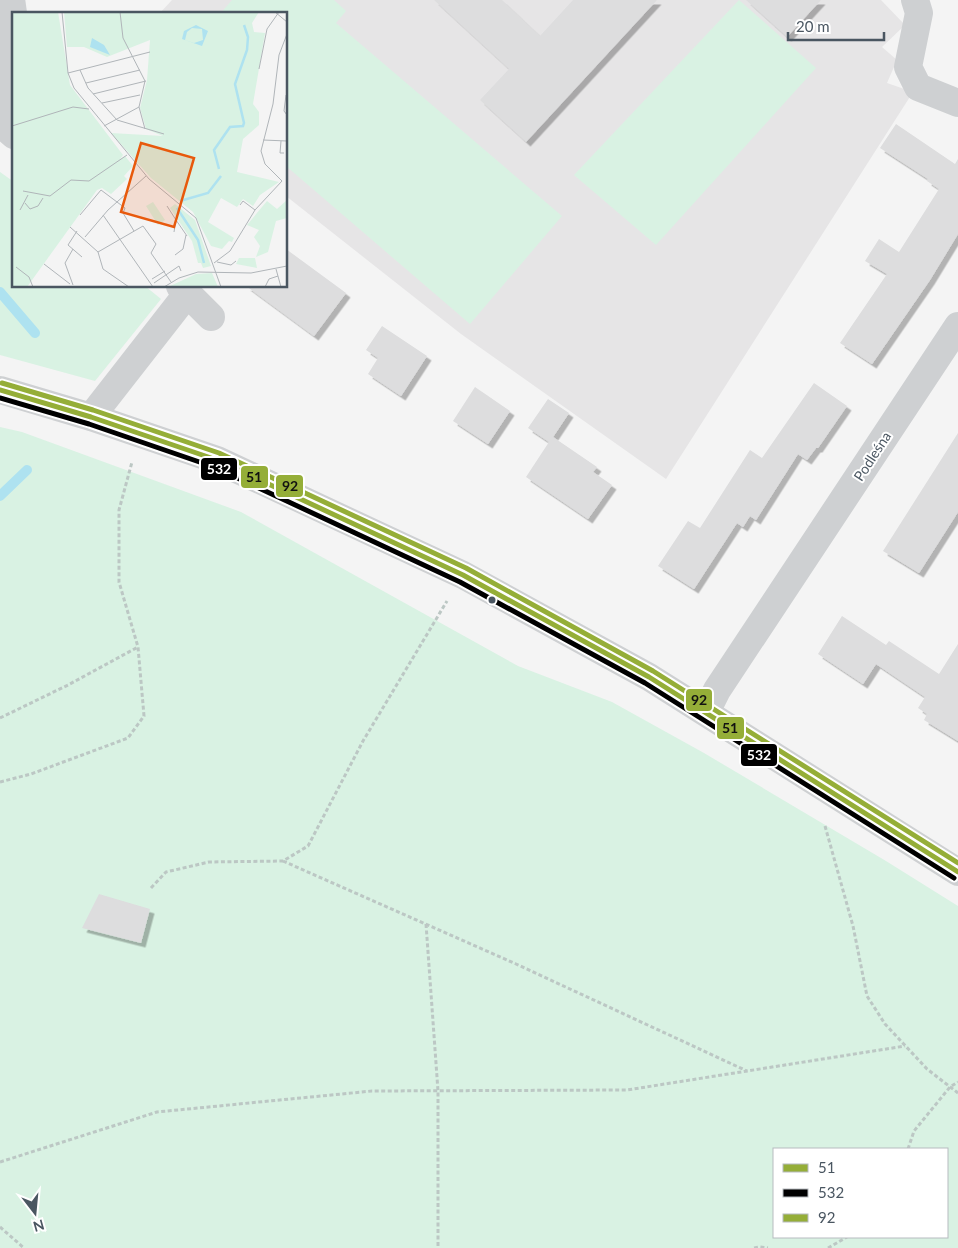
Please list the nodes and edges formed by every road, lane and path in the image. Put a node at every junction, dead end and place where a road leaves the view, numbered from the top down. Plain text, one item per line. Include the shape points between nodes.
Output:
1 (915, 0) edge
2 (12, 44) edge
3 (958, 103) edge
4 (0, 108) edge
5 (0, 124) edge
6 (12, 133) edge
7 (184, 290) edge
8 (211, 316) dead end
9 (958, 326) edge
10 (0, 390) edge
11 (91, 417) junction
12 (134, 458) dead end
13 (463, 575) junction
14 (138, 647) junction
15 (706, 712) junction
16 (0, 718) edge
17 (0, 782) edge
18 (824, 822) dead end
19 (283, 861) junction
20 (958, 872) edge
21 (150, 888) dead end
22 (426, 924) junction
23 (905, 1046) junction
24 (748, 1071) junction
25 (958, 1082) edge
26 (950, 1087) junction
27 (438, 1091) junction
28 (958, 1093) edge
29 (908, 1148) edge
30 (0, 1162) edge
31 (0, 1227) edge
32 (845, 1238) edge
33 (24, 1248) edge
34 (438, 1248) edge
35 (754, 1248) edge
36 (768, 1248) edge
37 (828, 1248) edge

1 - 3 street via 919,12 908,67 918,86
2 - 4 street
5 - 6 street
7 - 8 street
7 - 11 street
9 - 15 street, Podleśna via 717,690
10 - 11 street
11 - 13 street via 217,460
12 - 14 path via 119,510 119,582
13 - 15 street
13 - 19 path via 363,741 308,846
14 - 16 path
14 - 17 path via 144,716 128,738 31,774
15 - 20 street
18 - 23 path via 853,926 867,996 885,1024
19 - 21 path via 209,862 166,872
19 - 22 path
22 - 24 path
22 - 27 path
23 - 24 path
23 - 26 path
24 - 27 path via 628,1090
25 - 26 path
26 - 28 path
26 - 29 path via 914,1131
27 - 30 path via 372,1091 157,1112
27 - 34 path
31 - 33 path
32 - 37 path
35 - 36 path

